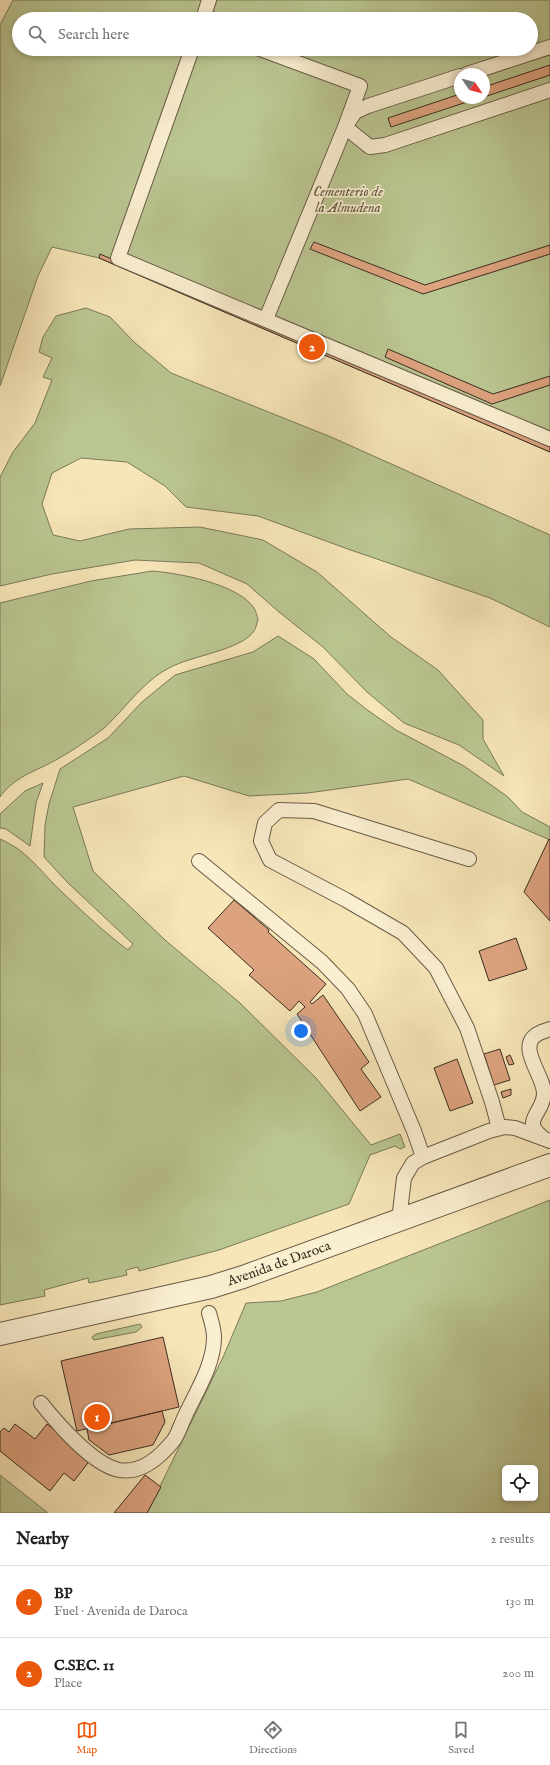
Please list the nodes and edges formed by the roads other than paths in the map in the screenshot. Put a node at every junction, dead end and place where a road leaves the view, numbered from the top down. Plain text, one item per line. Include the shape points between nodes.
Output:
1 (209, 0) edge
2 (205, 12) edge
3 (550, 47) edge
4 (538, 51) edge
5 (190, 56) edge
6 (279, 56) edge
7 (522, 56) edge
8 (485, 68) edge
9 (454, 78) edge
10 (550, 90) edge
11 (345, 127) junction
12 (266, 319) junction
13 (550, 439) edge
14 (469, 859) dead end
15 (199, 861) dead end
16 (550, 1029) edge
17 (499, 1128) junction
18 (546, 1139) edge
19 (423, 1157) junction
20 (550, 1165) edge
21 (399, 1220) junction
22 (209, 1313) dead end
23 (0, 1334) edge
24 (41, 1403) dead end

1 - 2 lane
3 - 4 lane
5 - 12 lane via 118,258
6 - 11 lane via 360,86
7 - 8 lane
9 - 11 lane via 368,106 355,112
10 - 11 lane via 385,145 370,147
11 - 12 lane
12 - 13 lane
14 - 17 lane via 314,811 278,810 265,823 260,841 270,860 403,933 436,968 468,1028
15 - 19 lane via 322,962 348,990 365,1014
16 - 18 lane via 536,1034 528,1046 544,1094 541,1108 532,1122 534,1130
17 - 18 lane via 515,1128
17 - 19 lane
19 - 21 lane via 413,1163 404,1178
20 - 21 street, Avenida de Daroca
21 - 23 street, Avenida de Daroca via 211,1287
22 - 24 lane via 214,1336 205,1374 174,1440 152,1462 136,1469 119,1470 108,1466 64,1430

